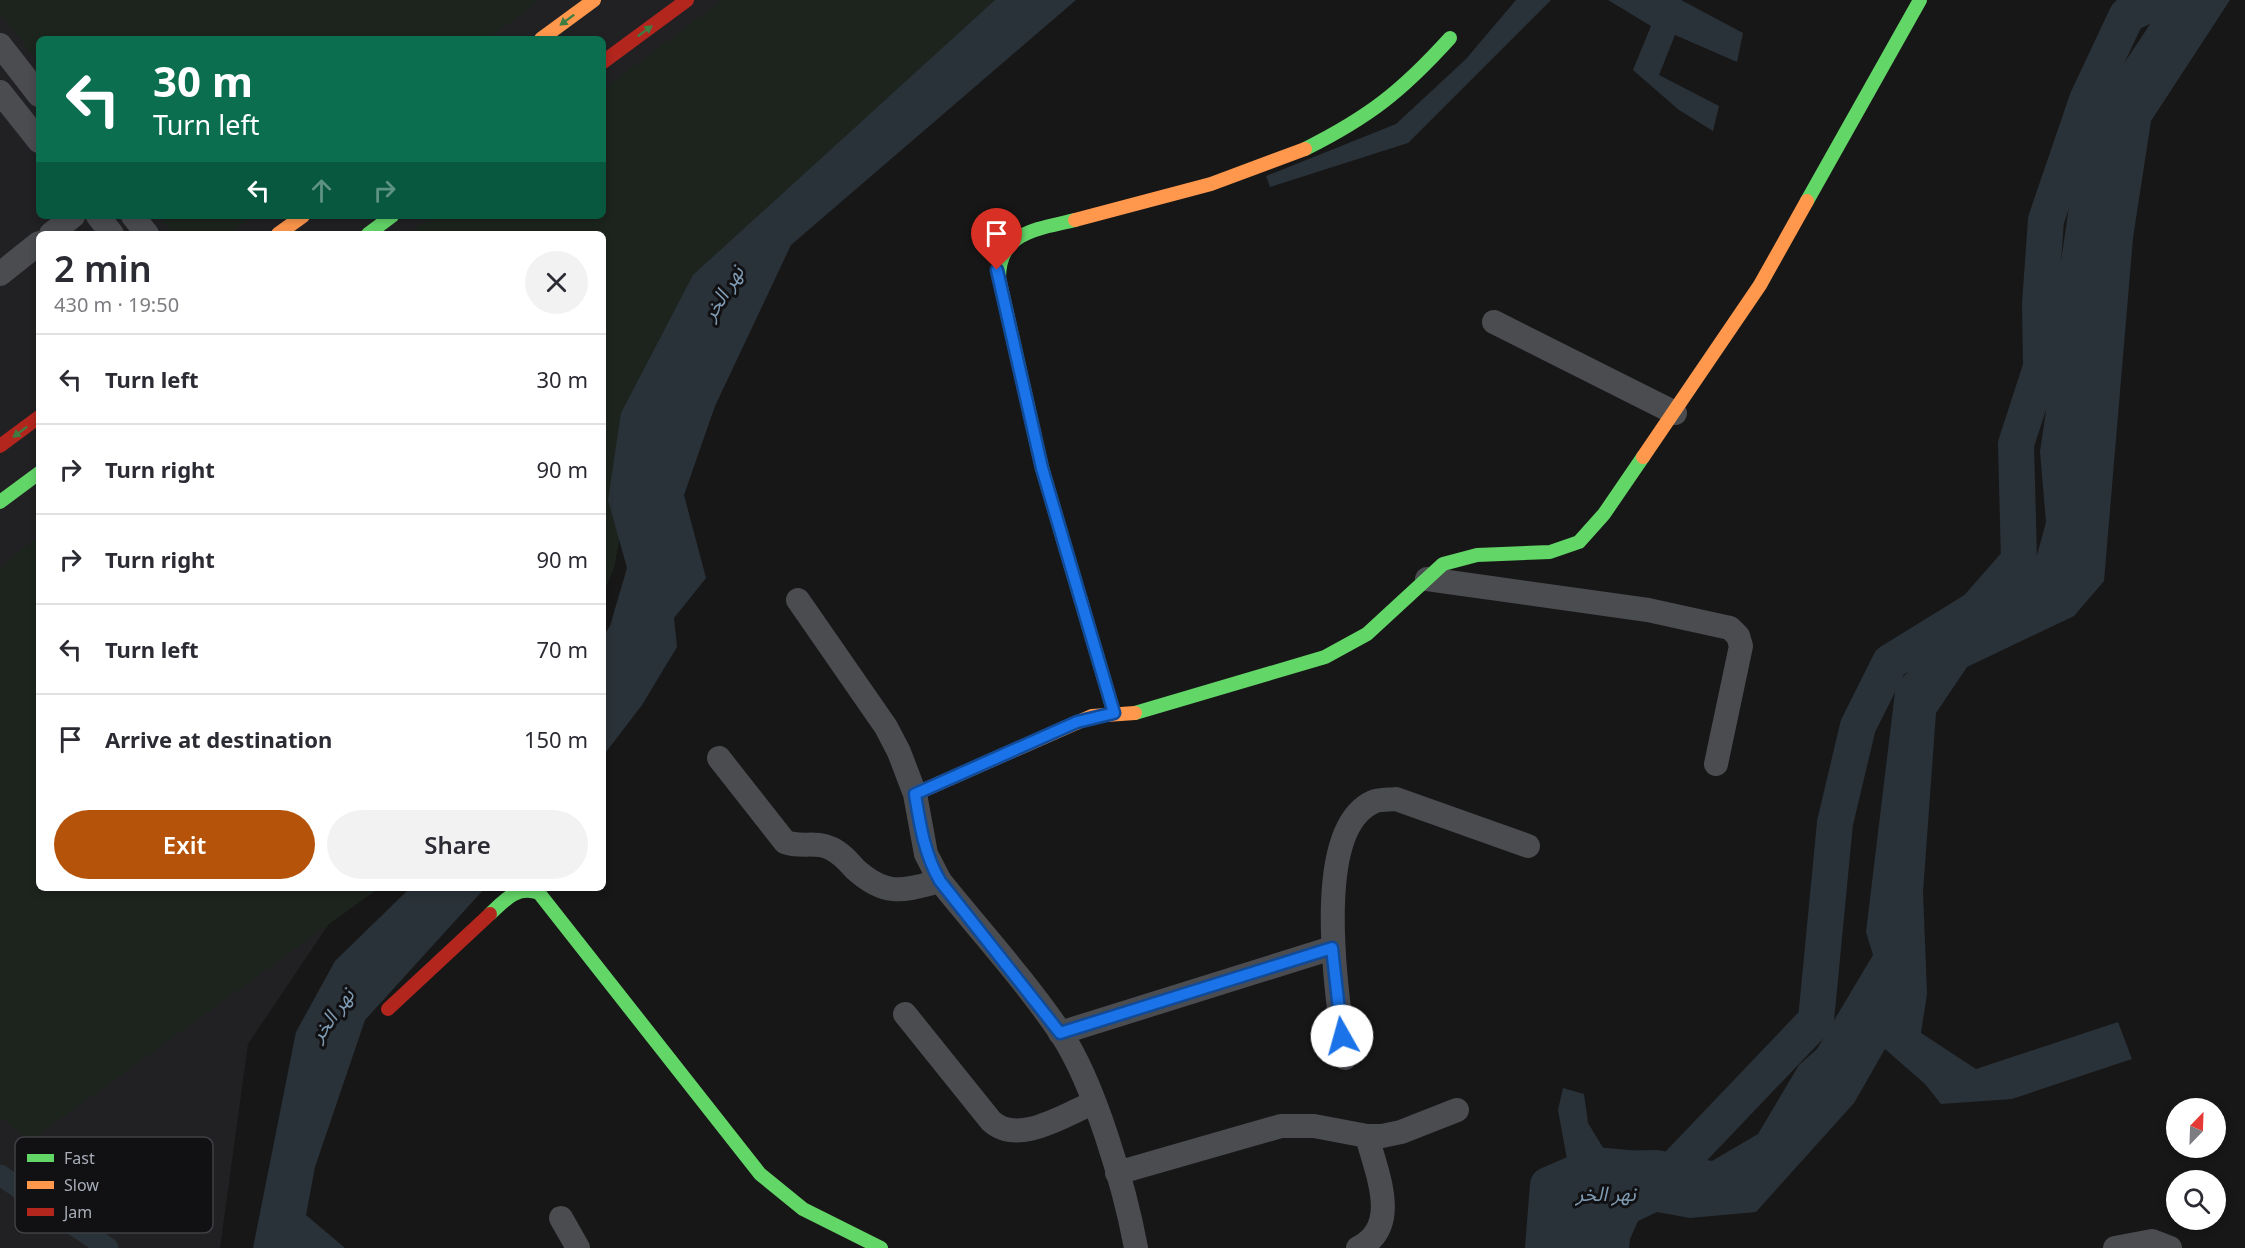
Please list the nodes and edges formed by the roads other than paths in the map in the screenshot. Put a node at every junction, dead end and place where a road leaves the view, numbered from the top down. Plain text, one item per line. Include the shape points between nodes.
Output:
1 (594, 0) edge
2 (687, 0) edge
3 (1920, 0) edge
4 (545, 36) edge
5 (1450, 38) dead end
6 (0, 45) edge
7 (606, 60) edge
8 (36, 91) edge
9 (0, 92) edge
10 (36, 137) edge
11 (69, 219) edge
12 (100, 219) edge
13 (135, 219) edge
14 (299, 219) edge
15 (388, 219) edge
16 (55, 231) edge
17 (110, 231) edge
18 (145, 231) edge
19 (282, 231) edge
20 (372, 231) edge
21 (36, 245) edge
22 (0, 274) edge
23 (1494, 322) dead end
24 (1675, 413) junction
25 (36, 419) edge
26 (0, 446) edge
27 (36, 475) edge
28 (0, 502) edge
29 (1427, 579) junction
30 (798, 600) dead end
31 (1114, 713) junction
32 (719, 758) dead end
33 (1716, 764) dead end
34 (915, 794) junction
35 (1527, 846) dead end
36 (940, 881) junction
37 (522, 891) edge
38 (534, 891) edge
39 (1332, 948) junction
40 (388, 1009) dead end
41 (905, 1014) dead end
42 (1060, 1033) junction
43 (1345, 1058) dead end
44 (1094, 1103) junction
45 (1457, 1110) dead end
46 (1367, 1136) junction
47 (1117, 1173) junction
48 (561, 1218) dead end
49 (579, 1248) edge
50 (881, 1248) edge
51 (1136, 1248) edge
52 (1358, 1248) edge
53 (2115, 1248) edge
54 (2170, 1248) edge

1 -> 4 street
7 -> 2 street
3 - 24 street via 1760,285
5 - 31 street via 1382,104 1332,135 1264,165 1186,191 1028,232 1012,240 1001,253 997,270 1042,468
6 - 8 street
9 - 10 street
11 - 16 street
12 - 17 street
13 - 18 street
14 - 19 street
15 - 20 street
21 - 22 street
23 - 24 street
24 - 29 street via 1593,529 1577,543 1561,549 1456,557
25 -> 26 street
27 - 28 street
29 - 31 street via 1345,649 1144,713
29 - 33 street via 1648,610 1730,628 1742,646
30 - 34 street via 886,727
31 - 34 street via 1077,722
32 - 36 street via 785,842 833,849 868,880 888,890 908,890
34 - 36 street via 926,854
35 - 39 street via 1396,799 1374,802 1357,815 1338,857 1332,895
36 - 42 street
37 - 40 street via 513,892
38 - 50 street via 760,1174 811,1216
39 - 42 street
39 - 43 street
41 - 44 street via 991,1121 1004,1130 1025,1131
42 - 44 street
44 - 47 street
45 - 46 street via 1401,1132
46 - 47 street via 1314,1126 1281,1126
46 - 52 street via 1384,1201 1383,1219 1378,1233
47 - 51 street
48 - 49 street
53 - 54 street via 2152,1241

